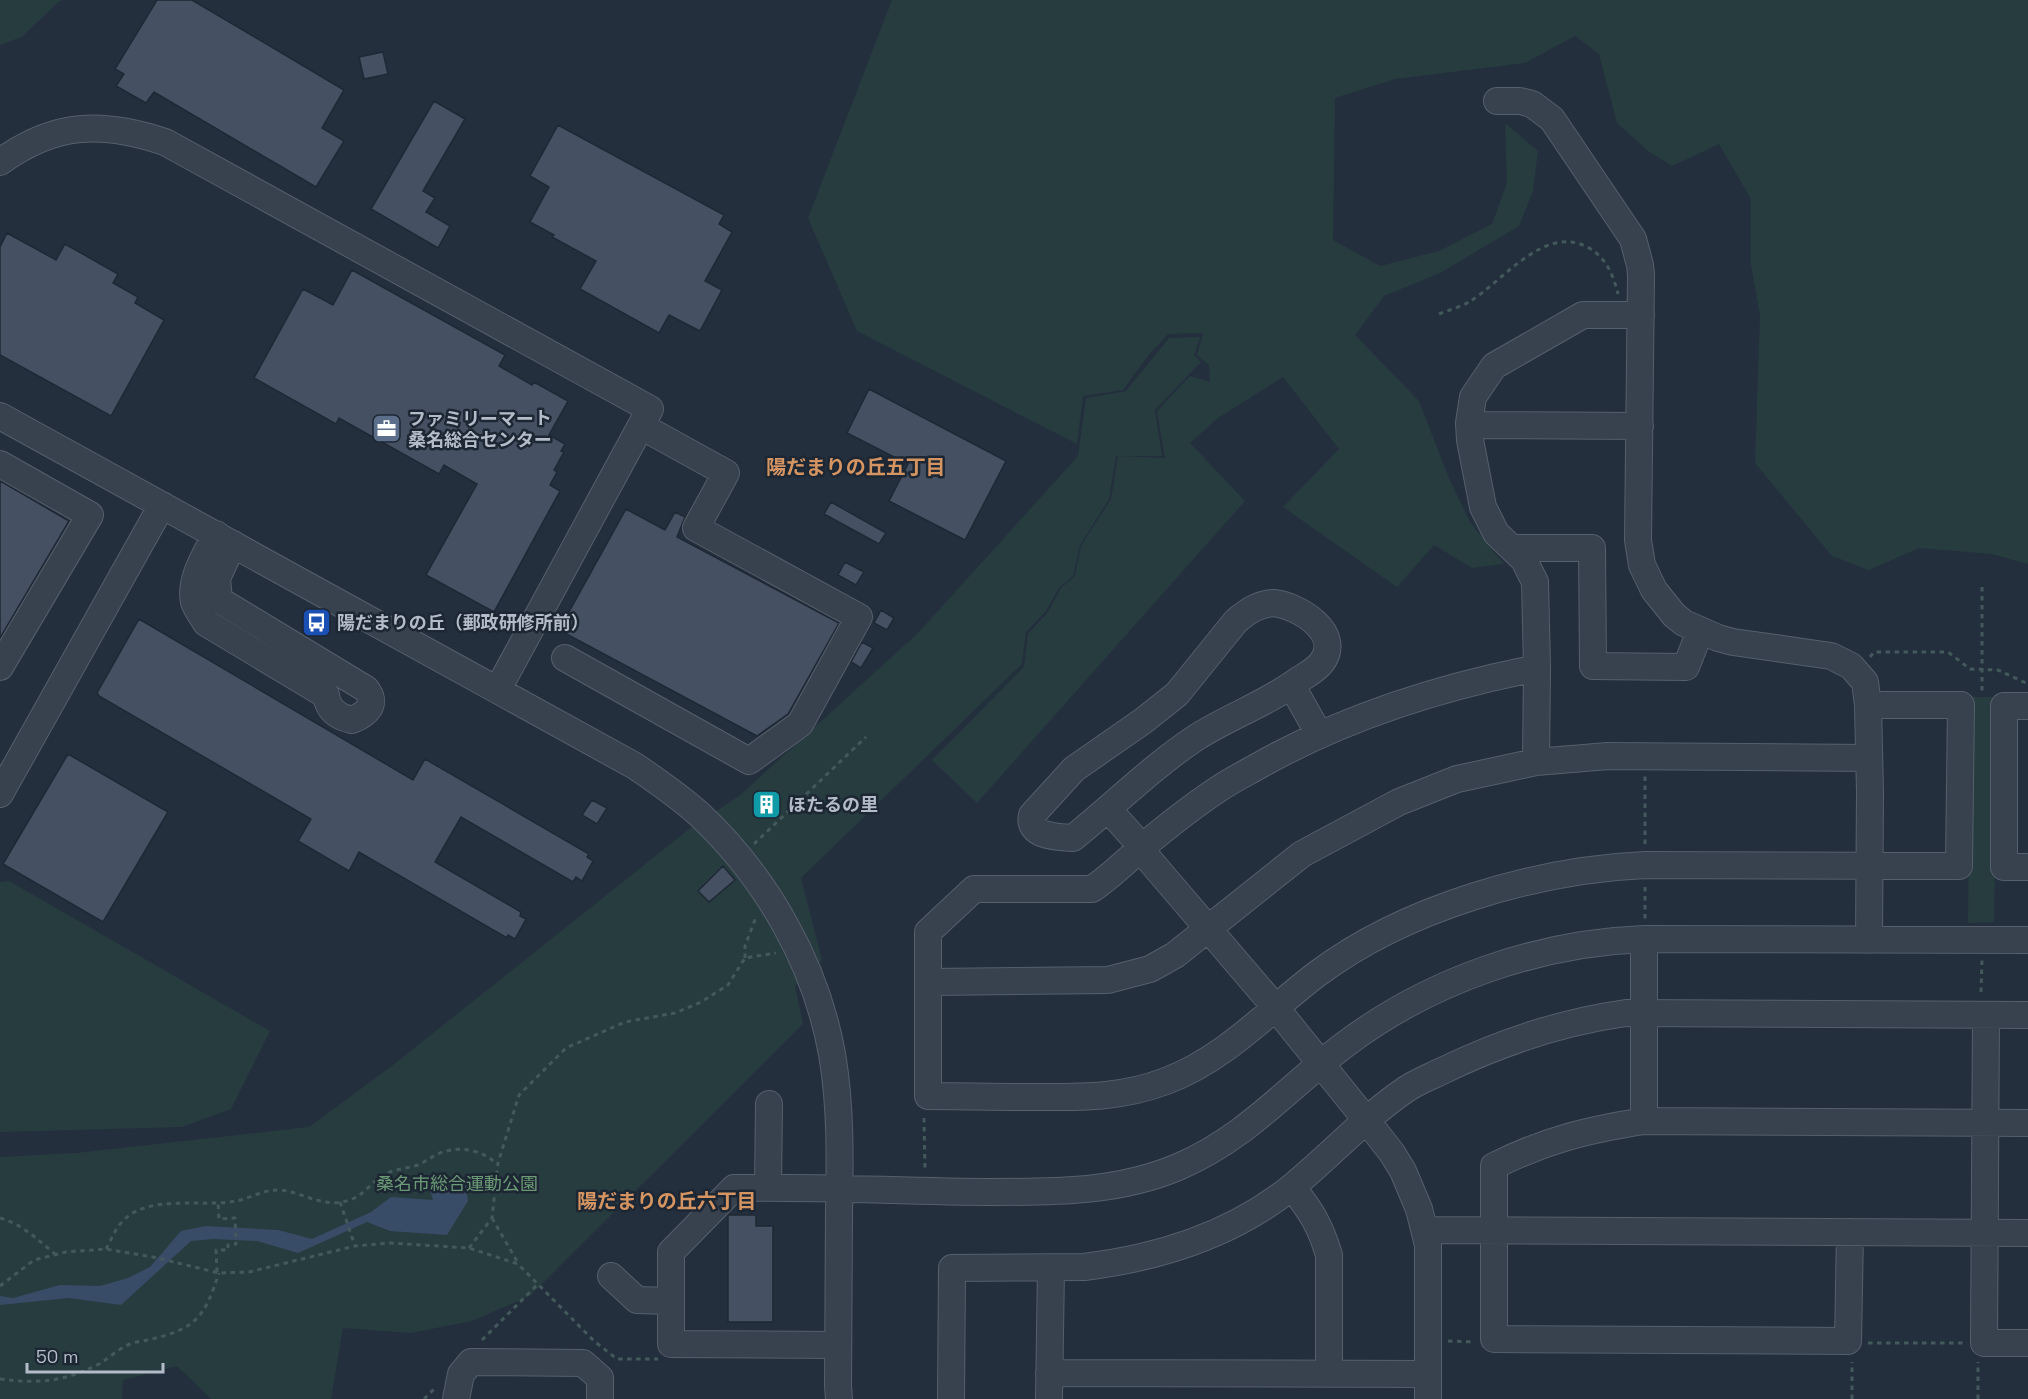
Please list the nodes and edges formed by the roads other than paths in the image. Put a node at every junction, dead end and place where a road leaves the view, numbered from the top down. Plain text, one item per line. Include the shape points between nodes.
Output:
1 (1497, 101) dead end
2 (0, 162) edge
3 (1632, 315) junction
4 (0, 416) edge
5 (1469, 425) junction
6 (641, 426) junction
7 (1640, 426) junction
8 (0, 464) edge
9 (162, 505) junction
10 (224, 539) junction
11 (1512, 548) junction
12 (1700, 631) junction
13 (565, 658) dead end
14 (0, 668) edge
15 (1537, 668) junction
16 (1292, 686) junction
17 (498, 689) junction
18 (1868, 705) junction
19 (2028, 706) edge
20 (1319, 734) junction
21 (1869, 758) junction
22 (1536, 762) junction
23 (1, 791) edge
24 (1109, 810) junction
25 (1141, 848) junction
26 (1869, 866) junction
27 (2028, 867) edge
28 (1208, 928) junction
29 (1645, 932) junction
30 (1869, 940) junction
31 (2028, 940) edge
32 (929, 982) junction
33 (1275, 1007) junction
34 (1644, 1012) junction
35 (1983, 1015) junction
36 (2028, 1015) edge
37 (1320, 1065) junction
38 (769, 1104) dead end
39 (1644, 1120) junction
40 (1367, 1121) junction
41 (1984, 1123) junction
42 (2028, 1123) edge
43 (768, 1187) junction
44 (1292, 1187) junction
45 (840, 1190) junction
46 (1425, 1230) junction
47 (1494, 1230) junction
48 (1850, 1232) junction
49 (1984, 1233) junction
50 (2028, 1233) edge
51 (1051, 1268) junction
52 (611, 1276) dead end
53 (671, 1301) junction
54 (2028, 1343) edge
55 (838, 1345) junction
56 (1049, 1373) junction
57 (1329, 1373) junction
58 (1428, 1387) edge
59 (456, 1399) edge
60 (600, 1399) edge
61 (839, 1399) edge
62 (951, 1399) edge
63 (1049, 1399) edge

1 - 3 street via 1532,104 1552,119 1633,239 1640,265
2 - 6 street via 36,141 88,128 138,133 165,142 650,409
3 - 5 street via 1583,315 1494,366 1473,397
3 - 7 street
4 - 9 street
5 - 7 street
5 - 11 street via 1483,507 1496,533
6 - 13 street via 726,473 696,528 859,617 800,724 749,761
6 - 17 street
7 - 12 street via 1638,540 1642,566 1654,590 1674,615
8 - 14 street via 90,515
9 - 10 street
9 - 23 street
10 - 10 street via 216,578 219,600 366,689 372,702 363,716 352,720 333,713 326,695 206,623 194,604 193,589 197,573
10 - 17 street
11 - 12 street via 1592,549 1593,666 1686,667
11 - 15 street via 1524,560 1535,582
12 - 18 street via 1733,642 1843,661 1865,682
15 - 20 street via 1421,695
15 - 22 street
16 - 20 street
16 - 24 street via 1199,736
16 - 24 street via 1322,662 1326,638 1317,625 1283,604 1256,607 1236,621 1177,694 1074,769 1039,806 1031,822 1041,833 1073,838
17 - 45 street via 635,766 666,788 731,847 771,901 798,949 829,1042 838,1098
18 - 21 street
18 - 26 street via 1960,705 1959,866
19 - 27 street via 2004,706 2004,867
20 - 25 street via 1219,788
21 - 22 street via 1646,755
21 - 26 street
22 - 28 street via 1457,779 1399,802 1302,854
24 - 25 street
25 - 28 street
25 - 32 street via 1092,889 974,890 928,932
26 - 30 street
26 - 33 street via 1645,865 1549,876 1446,906 1396,928 1338,960
28 - 32 street via 1163,962 1108,980
28 - 33 street
29 - 30 street
29 - 34 street
29 - 37 street via 1528,957 1477,973 1388,1016
30 - 31 street
32 - 33 street via 928,1096 1091,1098 1131,1092 1167,1081 1211,1060
33 - 37 street
34 - 35 street
34 - 39 street
34 - 40 street via 1584,1019 1472,1056 1409,1087
35 - 36 street
35 - 41 street
37 - 40 street
37 - 45 street via 1239,1134 1178,1167 1143,1180 1056,1192
38 - 43 street
39 - 41 street
39 - 47 street via 1594,1128 1494,1166
40 - 44 street
40 - 46 street via 1403,1171
41 - 42 street
41 - 49 street
43 - 45 street
43 - 53 street via 734,1188 671,1252
44 - 51 street via 1232,1224 1167,1251 1104,1265
44 - 57 street via 1312,1213 1329,1255
45 - 55 street
46 - 47 street
46 - 58 street via 1429,1260
47 - 48 street
47 - 48 street via 1494,1340 1848,1341
48 - 49 street
49 - 50 street
49 - 54 street via 1984,1342
51 - 56 street
51 - 62 street via 952,1268
52 - 53 street via 637,1300
53 - 55 street via 671,1344
55 - 61 street
56 - 57 street
56 - 63 street
57 - 58 street
59 - 60 street via 461,1374 471,1362 583,1363 600,1378

